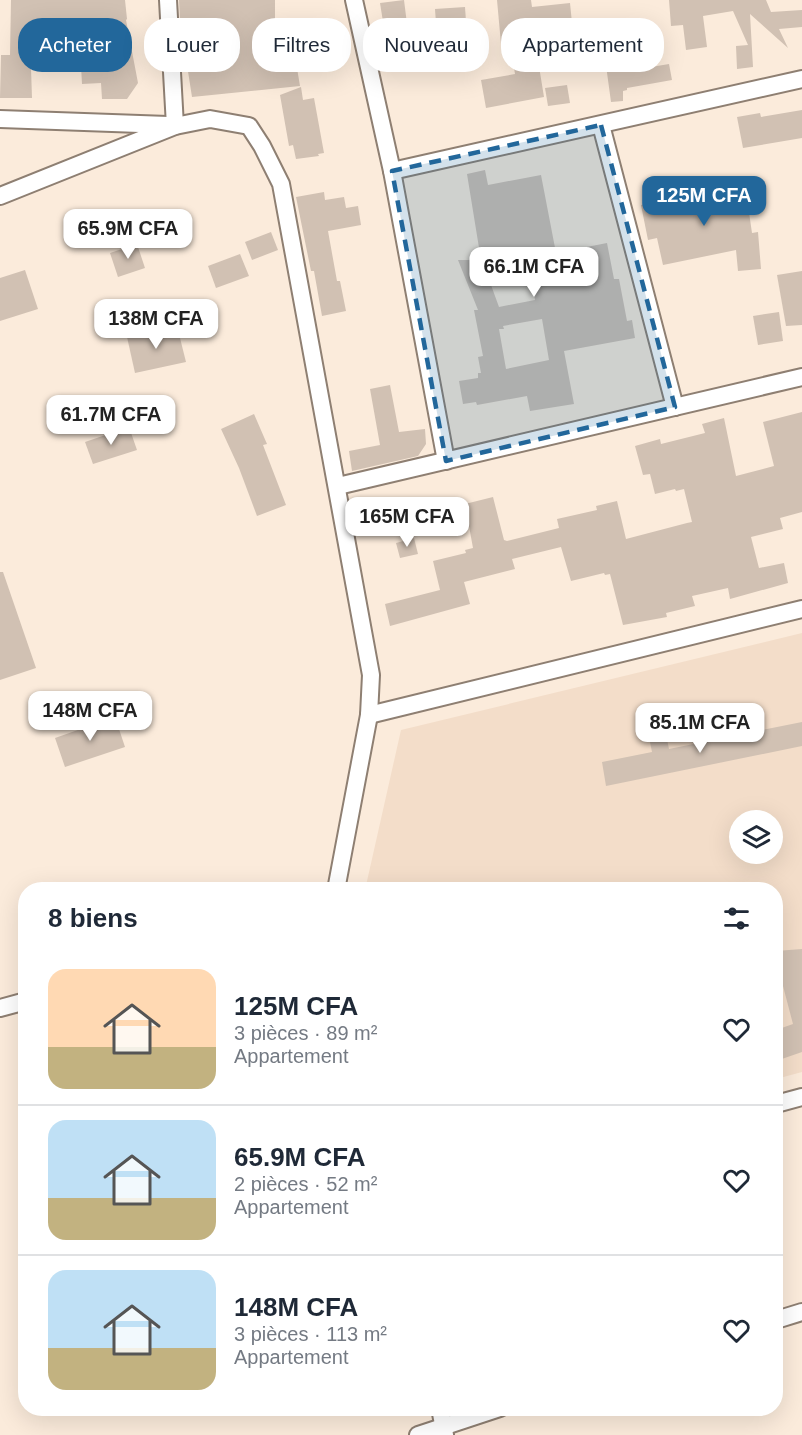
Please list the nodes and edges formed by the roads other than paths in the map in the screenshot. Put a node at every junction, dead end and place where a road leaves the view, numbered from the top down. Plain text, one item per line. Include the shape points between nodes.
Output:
1 (168, 0) edge
2 (354, 0) edge
3 (802, 79) edge
4 (0, 119) edge
5 (601, 124) junction
6 (175, 126) junction
7 (392, 171) junction
8 (0, 196) edge
9 (802, 377) edge
10 (675, 407) junction
11 (446, 461) junction
12 (338, 486) junction
13 (802, 609) edge
14 (369, 716) junction
15 (338, 882) edge
16 (18, 1003) edge
17 (0, 1008) edge
18 (802, 1096) edge
19 (783, 1102) edge
20 (802, 1312) edge
21 (783, 1318) edge
22 (441, 1416) edge
23 (481, 1416) edge
24 (444, 1431) edge
25 (418, 1435) edge

1 - 6 street
2 - 7 street
3 - 5 street
4 - 6 street
5 - 7 street
5 - 10 street
6 - 8 street
6 - 12 street via 210,119 249,126 281,184
7 - 11 street
9 - 10 street
10 - 11 street
11 - 12 street
12 - 14 street via 371,675
13 - 14 street
14 - 15 street
16 - 17 street
18 - 19 street
20 - 21 street
22 - 24 street
23 - 24 street
24 - 25 street

